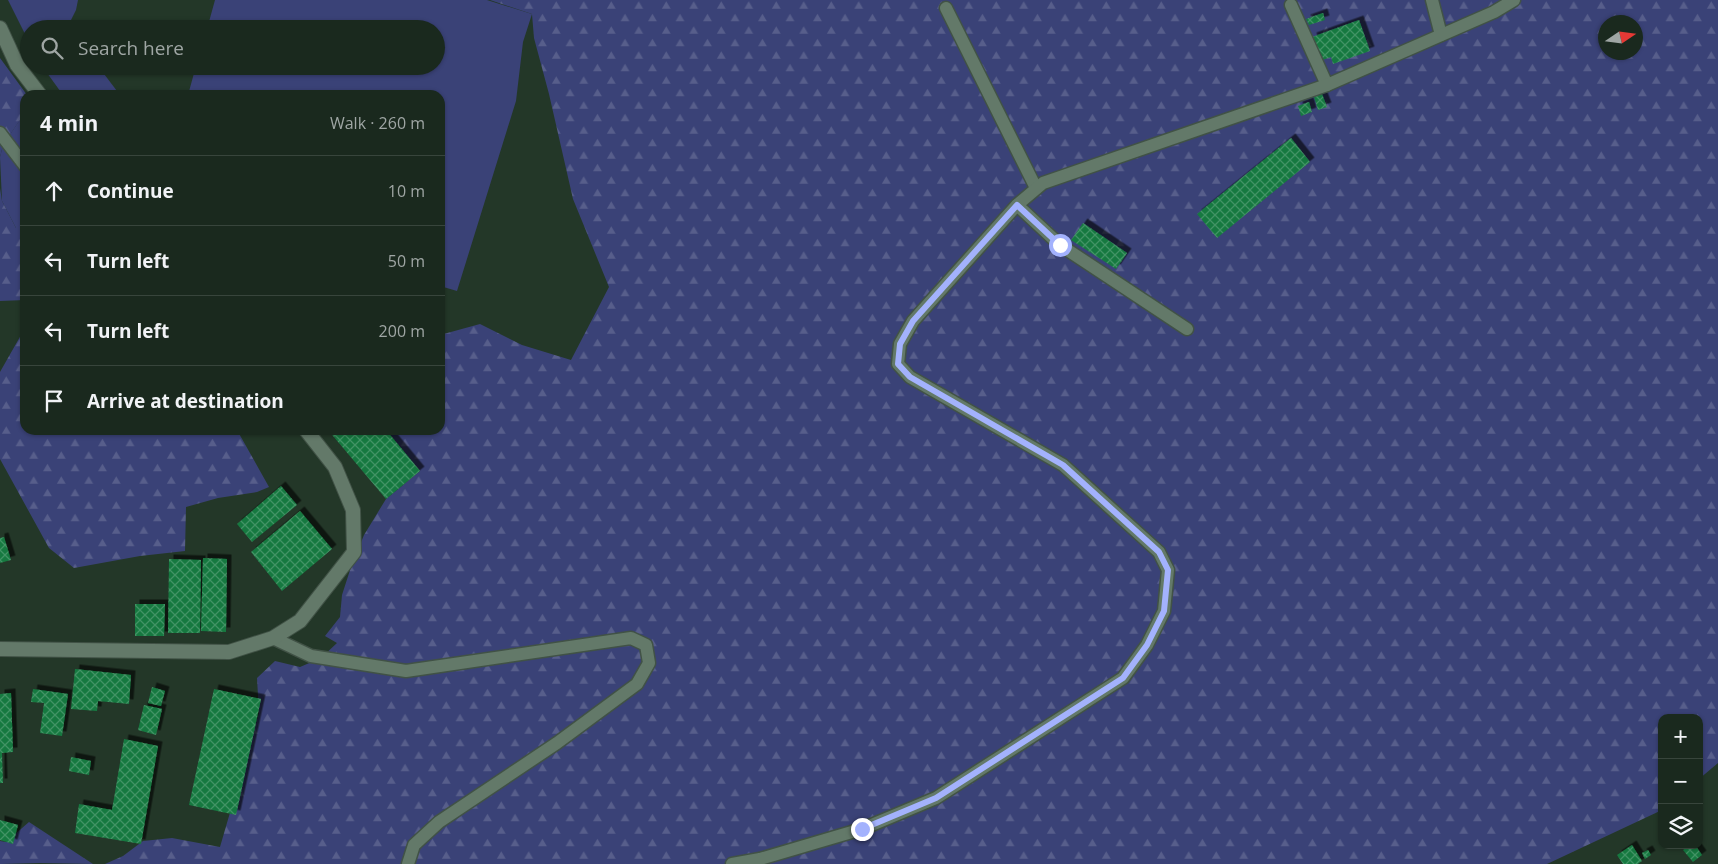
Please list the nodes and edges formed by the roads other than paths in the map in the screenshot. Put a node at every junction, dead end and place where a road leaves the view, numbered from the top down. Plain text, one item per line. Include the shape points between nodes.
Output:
1 (1432, 0) edge
2 (1514, 0) edge
3 (1291, 4) dead end
4 (946, 8) dead end
5 (0, 28) edge
6 (1441, 36) junction
7 (20, 68) edge
8 (25, 75) edge
9 (1327, 85) junction
10 (36, 90) edge
11 (0, 133) edge
12 (20, 159) edge
13 (1036, 188) junction
14 (1017, 205) junction
15 (1187, 329) dead end
16 (310, 435) edge
17 (273, 638) junction
18 (0, 649) edge
19 (408, 864) edge
20 (732, 864) edge

1 - 6 lane
2 - 6 lane
3 - 9 lane
4 - 13 lane
5 - 7 street
6 - 9 lane
8 - 10 street
9 - 13 lane via 1042,183
11 - 12 lane
13 - 14 lane
14 - 15 lane via 1060,245
14 - 20 lane via 913,321 900,344 898,364 910,377 1063,465 1159,552 1168,570 1164,611 1147,645 1123,678 936,798 862,829
16 - 17 street via 334,467 353,510 354,552 300,621
17 - 18 street via 229,652
17 - 19 lane via 311,656 406,671 631,638 646,645 649,663 637,684 558,743 440,822 414,845

